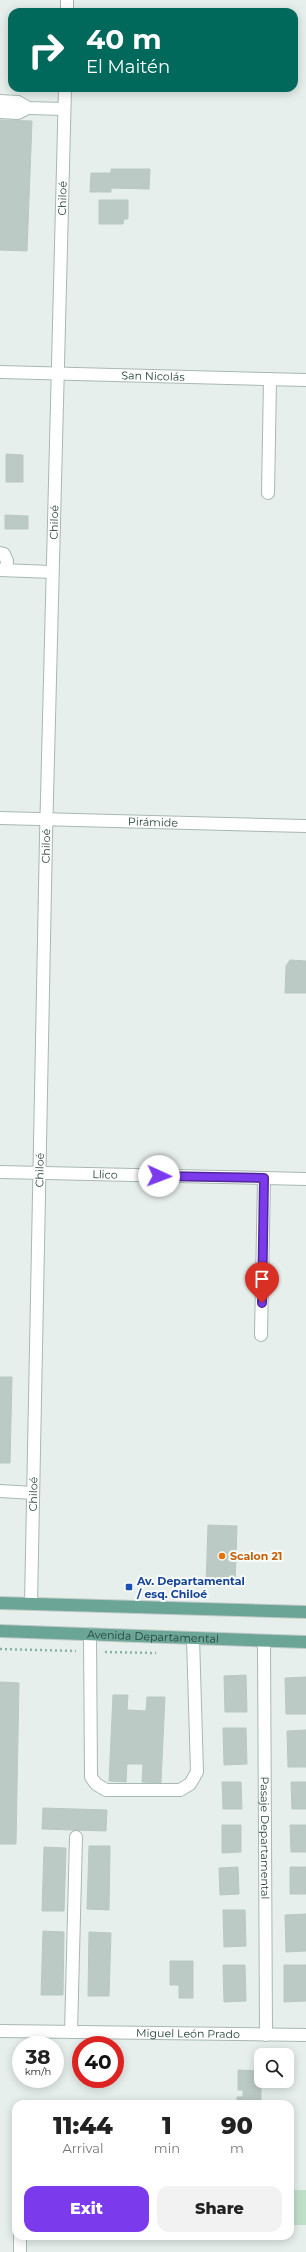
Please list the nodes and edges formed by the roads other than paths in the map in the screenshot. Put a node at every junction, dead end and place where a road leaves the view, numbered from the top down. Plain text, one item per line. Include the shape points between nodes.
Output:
1 (65, 92) edge
2 (0, 101) edge
3 (28, 108) junction
4 (64, 109) junction
5 (0, 112) edge
6 (0, 372) edge
7 (58, 374) junction
8 (270, 379) junction
9 (306, 380) edge
10 (268, 493) dead end
11 (0, 553) edge
12 (3, 570) edge
13 (52, 572) junction
14 (0, 818) edge
15 (46, 819) junction
16 (306, 826) edge
17 (0, 1172) edge
18 (39, 1172) junction
19 (264, 1178) junction
20 (306, 1179) edge
21 (261, 1335) dead end
22 (0, 1491) edge
23 (33, 1493) junction
24 (0, 1603) edge
25 (31, 1604) junction
26 (306, 1612) edge
27 (0, 1631) edge
28 (90, 1634) junction
29 (193, 1638) junction
30 (264, 1641) junction
31 (306, 1642) edge
32 (76, 1837) dead end
33 (0, 2031) edge
34 (71, 2032) junction
35 (266, 2035) junction
36 (306, 2035) edge
37 (20, 2240) edge
38 (20, 2252) edge

1 - 4 street, Chiloé
2 - 3 street via 18,102
3 - 4 street
3 - 5 street via 18,113
4 - 7 street, Chiloé
6 - 7 street, San Nicolás
7 - 8 street, San Nicolás
7 - 13 street, Chiloé
8 - 9 street, San Nicolás
8 - 10 street
11 - 12 street via 4,554 7,561
12 - 13 street
13 - 15 street, Chiloé
14 - 15 street, Pirámide
15 - 16 street, Pirámide
15 - 18 street, Chiloé
17 - 18 street, Llico
18 - 19 street, Llico
18 - 23 street, Chiloé
19 - 20 street, Llico
19 - 21 street
22 - 23 street
23 - 25 street, Chiloé
24 - 25 main road
25 - 26 main road
27 - 28 main road, Avenida Departamental
28 - 29 main road, Avenida Departamental
28 - 29 street via 90,1776 96,1784 106,1790 180,1790 190,1784 196,1772
29 - 30 main road, Avenida Departamental
30 - 31 main road, Avenida Departamental
30 - 35 street, Pasaje Departamental
32 - 34 street
33 - 34 street, Miguel León Prado
34 - 35 street, Miguel León Prado
35 - 36 street, Miguel León Prado
37 - 38 street

